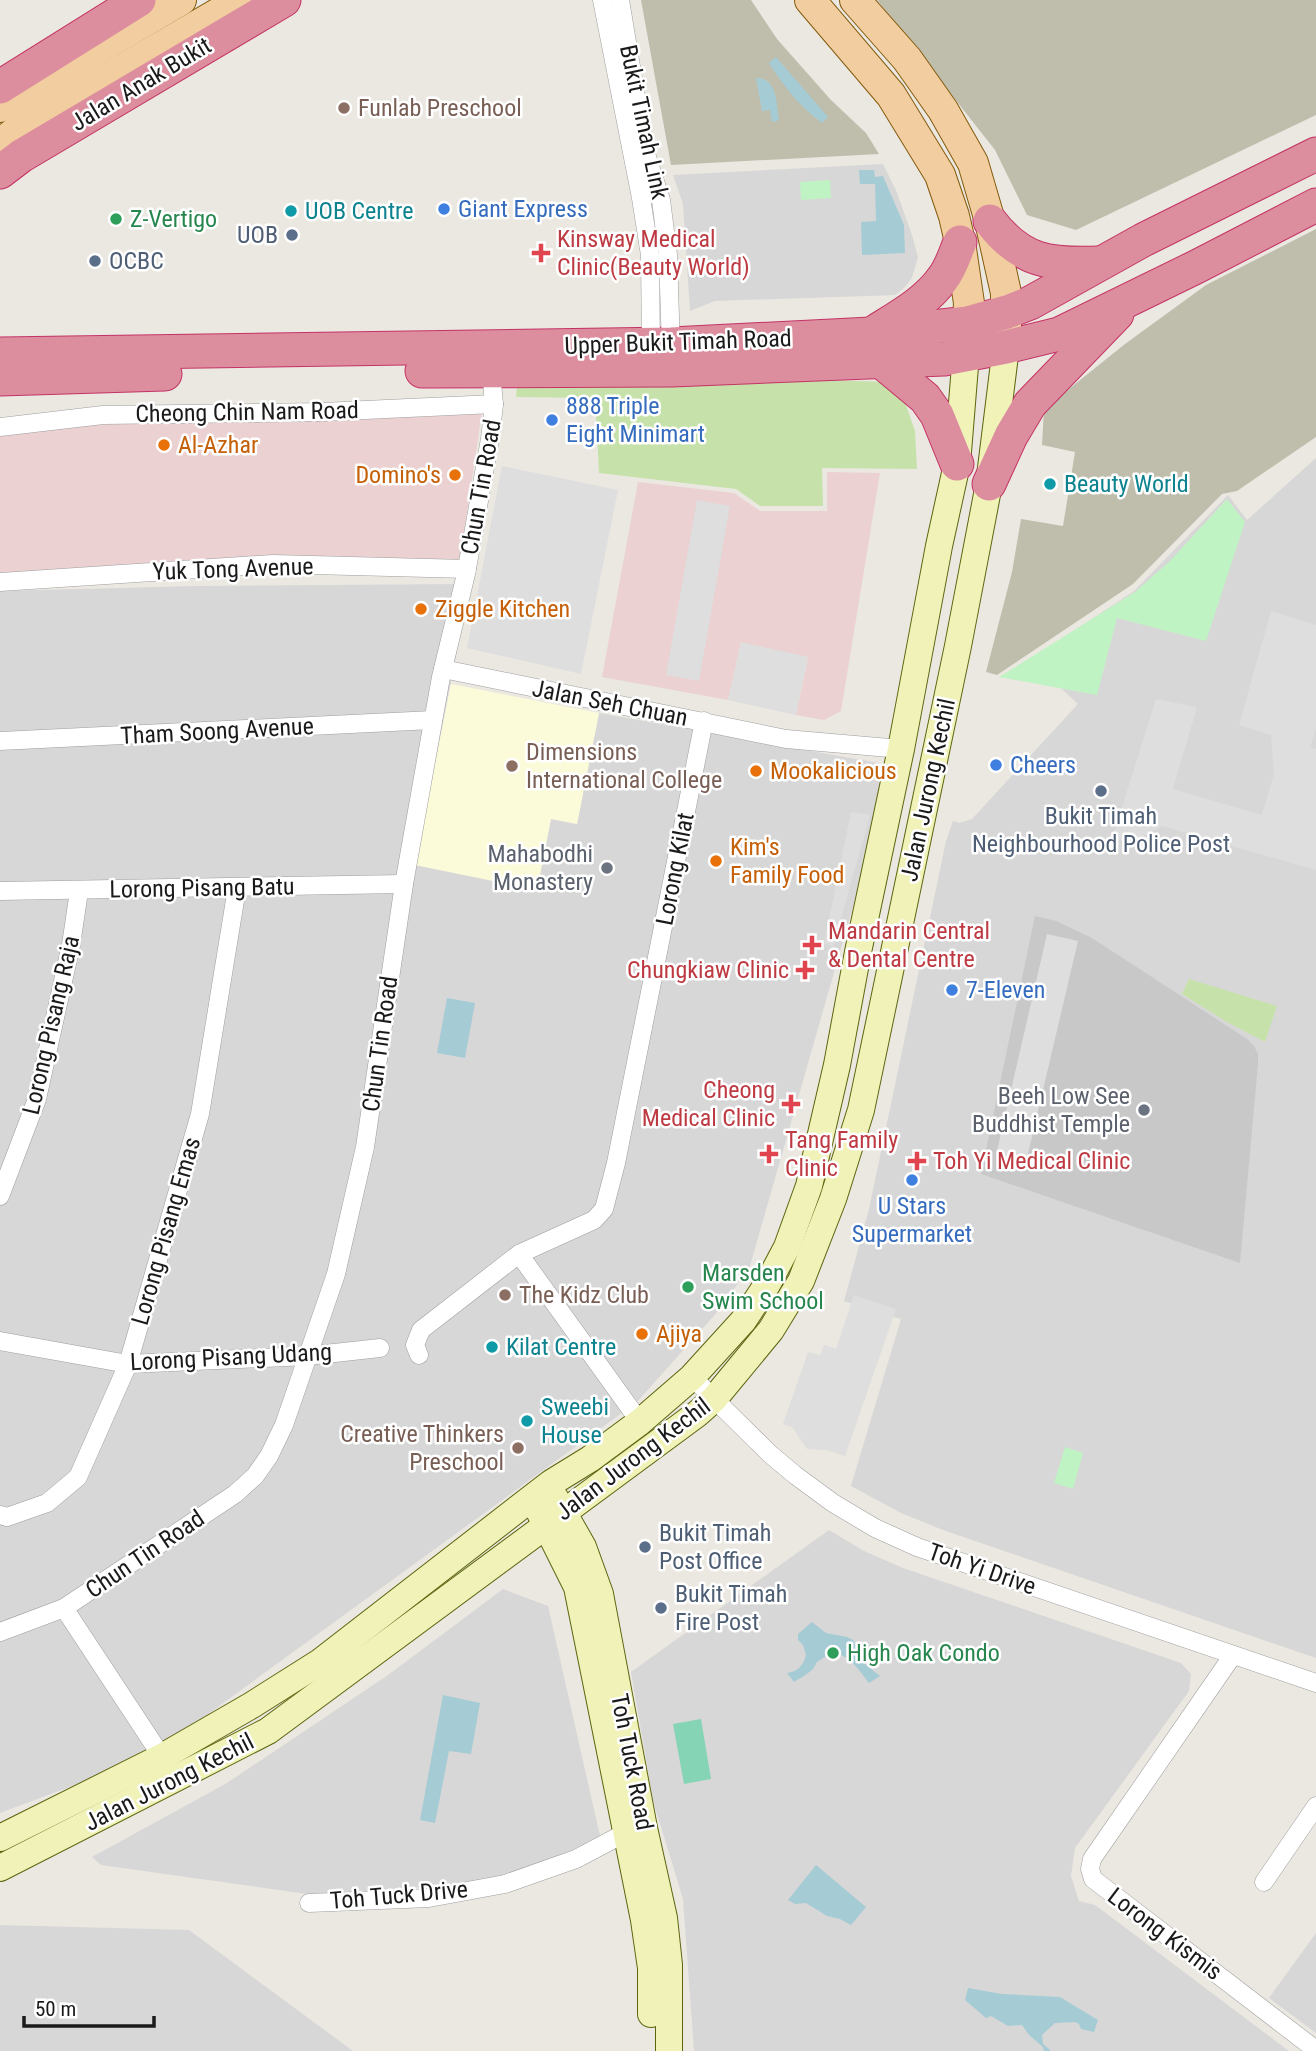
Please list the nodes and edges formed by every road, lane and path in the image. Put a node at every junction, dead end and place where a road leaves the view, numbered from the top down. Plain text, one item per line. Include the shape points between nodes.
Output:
1 (139, 0) edge
2 (181, 0) edge
3 (241, 0) edge
4 (284, 0) edge
5 (602, 0) edge
6 (621, 0) edge
7 (810, 0) edge
8 (855, 0) edge
9 (0, 87) edge
10 (0, 107) edge
11 (0, 144) edge
12 (1316, 154) edge
13 (0, 172) edge
14 (1316, 205) edge
15 (990, 221) junction
16 (960, 242) junction
17 (1099, 263) junction
18 (1134, 298) junction
19 (1007, 312) junction
20 (967, 338) junction
21 (1006, 347) junction
22 (877, 348) junction
23 (0, 354) edge
24 (661, 357) junction
25 (491, 371) junction
26 (0, 379) edge
27 (494, 404) junction
28 (0, 427) edge
29 (957, 464) junction
30 (989, 484) junction
31 (467, 569) junction
32 (0, 582) edge
33 (443, 670) junction
34 (433, 720) junction
35 (704, 722) junction
36 (0, 741) edge
37 (901, 749) junction
38 (404, 884) junction
39 (237, 888) junction
40 (0, 891) edge
41 (79, 891) junction
42 (0, 1196) edge
43 (519, 1254) junction
44 (0, 1340) edge
45 (380, 1348) dead end
46 (419, 1355) dead end
47 (307, 1356) junction
48 (128, 1364) junction
49 (692, 1377) junction
50 (714, 1399) junction
51 (640, 1422) junction
52 (540, 1492) junction
53 (0, 1515) edge
54 (555, 1518) junction
55 (64, 1608) junction
56 (0, 1632) edge
57 (1233, 1655) junction
58 (1316, 1683) edge
59 (162, 1757) junction
60 (1316, 1806) edge
61 (635, 1830) junction
62 (0, 1838) edge
63 (0, 1868) edge
64 (1264, 1882) dead end
65 (309, 1903) dead end
66 (1316, 2050) edge
67 (651, 2051) edge
68 (669, 2051) edge

1 - 9 highway
2 - 10 main road
3 - 11 main road, Jalan Anak Bukit
4 - 13 highway, Jalan Anak Bukit
5 - 24 street, Bukit Timah Link via 641,198
6 - 24 street, Bukit Timah Link via 645,151 661,200 668,255
7 - 16 main road, Jalan Jurong Kechil via 891,95 940,175
8 - 15 main road, Jalan Jurong Kechil via 907,59 943,110 973,163
12 - 17 highway, Upper Bukit Timah Road
14 - 18 highway, Upper Bukit Timah Road
15 - 17 highway via 1002,237 1028,256
15 - 19 main road, Jalan Jurong Kechil
16 - 20 main road, Jalan Jurong Kechil via 969,303
16 - 22 highway via 945,276 930,295 902,315
17 - 19 highway, Upper Bukit Timah Road
18 - 21 highway, Upper Bukit Timah Road via 1059,334
18 - 30 highway via 1030,404
19 - 20 highway, Upper Bukit Timah Road
19 - 21 main road, Jalan Jurong Kechil
20 - 21 highway, Upper Bukit Timah Road
20 - 22 highway, Upper Bukit Timah Road via 944,359
20 - 29 main road, Jalan Jurong Kechil
21 - 30 main road, Jalan Jurong Kechil
22 - 24 highway, Upper Bukit Timah Road
22 - 29 highway via 937,415
23 - 24 highway, Upper Bukit Timah Road
24 - 25 highway, Upper Bukit Timah Road
25 - 26 highway, Upper Bukit Timah Road
25 - 27 street, Chun Tin Road
27 - 28 street, Cheong Chin Nam Road via 103,415
27 - 31 street, Chun Tin Road
29 - 37 main road, Jalan Jurong Kechil
30 - 50 main road, Jalan Jurong Kechil via 861,1110 801,1281 771,1331
31 - 32 street, Yuk Tong Avenue via 274,564
31 - 33 street, Chun Tin Road
33 - 34 street, Chun Tin Road
33 - 35 street, Jalan Seh Chuan
34 - 36 street, Tham Soong Avenue
34 - 38 street, Chun Tin Road
35 - 37 street, Jalan Seh Chuan via 786,738
35 - 43 street, Lorong Kilat via 604,1209 594,1220
37 - 49 main road, Jalan Jurong Kechil via 809,1186 768,1283 743,1321
38 - 39 street, Lorong Pisang Batu
38 - 47 street, Chun Tin Road via 365,1147 336,1274
39 - 41 street, Lorong Pisang Batu
39 - 48 street, Lorong Pisang Emas via 200,1114
40 - 41 street, Lorong Pisang Batu
41 - 42 street, Lorong Pisang Raja via 37,1100
43 - 46 street, Lorong Kilat via 421,1330 415,1345
43 - 51 street
44 - 48 street, Lorong Pisang Udang
45 - 47 street, Lorong Pisang Udang
47 - 48 street, Lorong Pisang Udang
47 - 55 street, Chun Tin Road via 284,1425 255,1476
48 - 53 street, Lorong Pisang Emas via 78,1476 47,1503 7,1517
49 - 50 street, Toh Yi Drive
49 - 51 main road, Jalan Jurong Kechil
50 - 54 main road, Jalan Jurong Kechil
50 - 57 street, Toh Yi Drive via 795,1475 875,1528
51 - 52 main road, Jalan Jurong Kechil
52 - 54 main road, Toh Tuck Road
52 - 59 main road, Jalan Jurong Kechil via 320,1662
54 - 61 main road, Toh Tuck Road via 577,1587
54 - 63 main road, Jalan Jurong Kechil via 268,1731
55 - 56 street, Chun Tin Road
55 - 59 street, Chun Tin Road
57 - 58 street, Toh Yi Drive
57 - 66 street, Lorong Kismis via 1091,1859 1090,1869 1093,1879
59 - 62 main road, Jalan Jurong Kechil
60 - 64 street
61 - 65 street, Toh Tuck Drive via 576,1859 505,1884 429,1898
61 - 67 main road, Toh Tuck Road via 650,1968
61 - 68 main road, Toh Tuck Road via 664,1918

